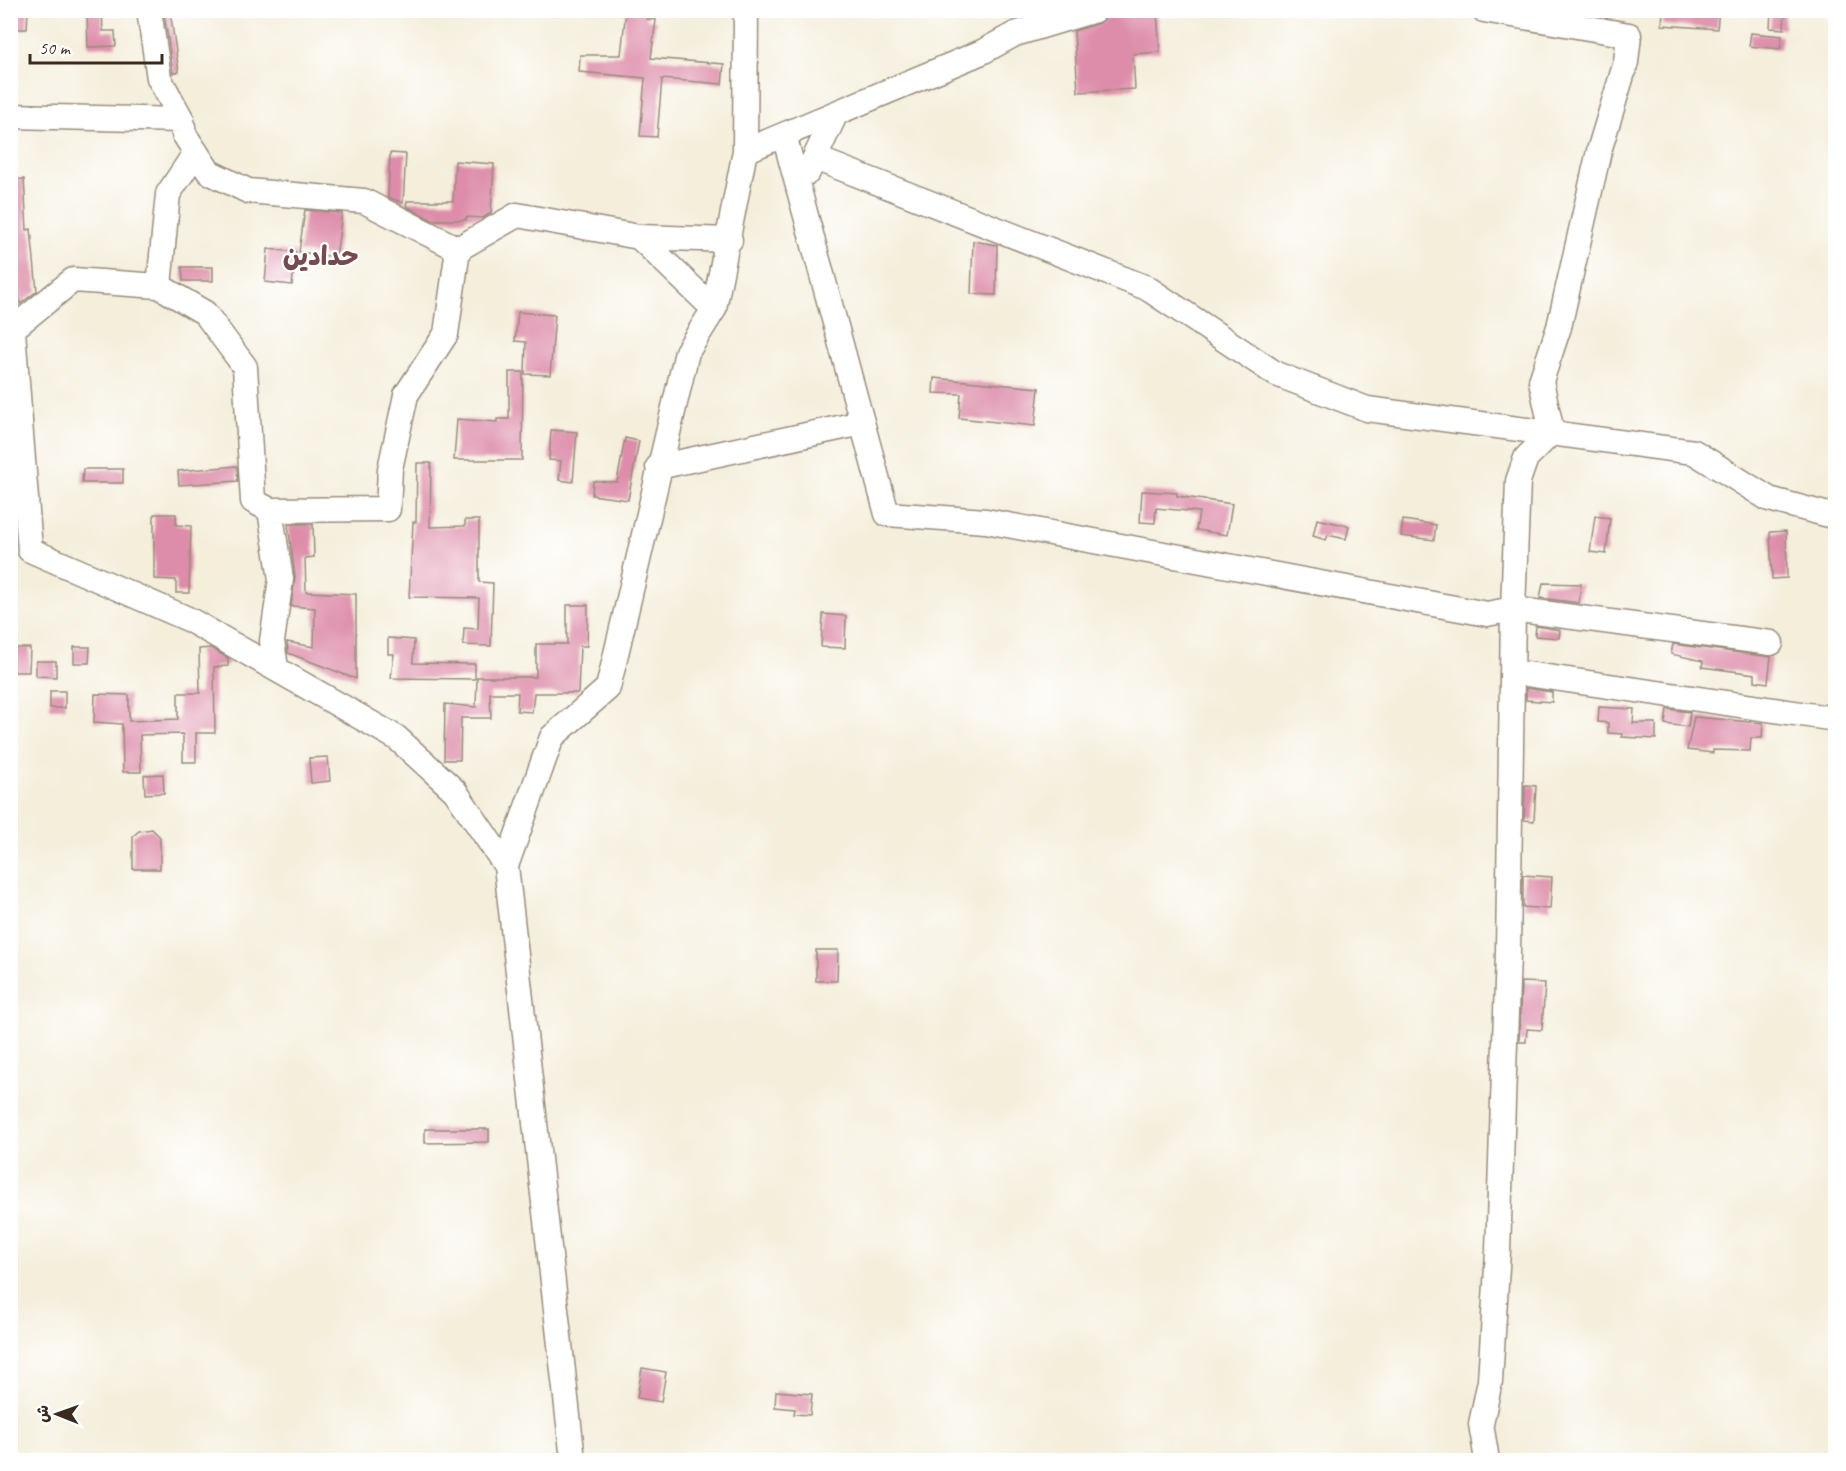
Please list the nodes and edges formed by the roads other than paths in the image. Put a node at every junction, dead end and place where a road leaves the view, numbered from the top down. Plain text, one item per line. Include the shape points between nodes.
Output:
1 (149, 10) edge
2 (746, 10) edge
3 (1095, 10) edge
4 (1484, 10) edge
5 (836, 113) junction
6 (10, 116) edge
7 (182, 120) junction
8 (784, 135) junction
9 (745, 151) junction
10 (196, 152) junction
11 (815, 158) junction
12 (799, 193) junction
13 (639, 237) junction
14 (729, 240) junction
15 (458, 249) junction
16 (159, 286) junction
17 (714, 309) junction
18 (12, 331) edge
19 (862, 423) junction
20 (1552, 432) junction
21 (658, 467) junction
22 (270, 510) junction
23 (1836, 518) edge
24 (1513, 609) junction
25 (1771, 643) dead end
26 (276, 668) junction
27 (1512, 672) junction
28 (1836, 719) edge
29 (506, 866) junction
30 (573, 1461) edge
31 (1487, 1461) edge

1 - 7 street via 159,78
2 - 9 street
3 - 5 street via 1015,34 982,52
4 - 20 street via 1629,34 1626,62 1599,151 1559,327 1541,381
5 - 8 street
5 - 11 street
6 - 7 street
7 - 10 street via 184,134
8 - 9 street
8 - 12 street
9 - 14 street
10 - 15 street via 209,172 248,190 364,201
10 - 16 street via 168,194
11 - 12 street
11 - 20 street via 1146,288 1276,374 1367,409
12 - 19 street
13 - 14 street
13 - 15 street via 517,215
13 - 17 street
14 - 17 street
15 - 22 street via 446,334 406,395 390,469 388,509
16 - 18 street via 73,280
16 - 22 street via 205,313 245,367 254,501
17 - 21 street via 687,352
18 - 26 street via 30,549 188,619
19 - 21 street
19 - 24 street via 887,514 986,521 1487,614
20 - 23 street via 1695,452 1769,499
20 - 24 street via 1526,458 1518,481
21 - 29 street via 608,688 552,737
22 - 26 street via 281,579 272,641
24 - 25 street
24 - 27 street
26 - 29 street via 397,738 454,791
27 - 28 street
27 - 31 street via 1498,1251 1491,1381 1481,1424
29 - 30 street

